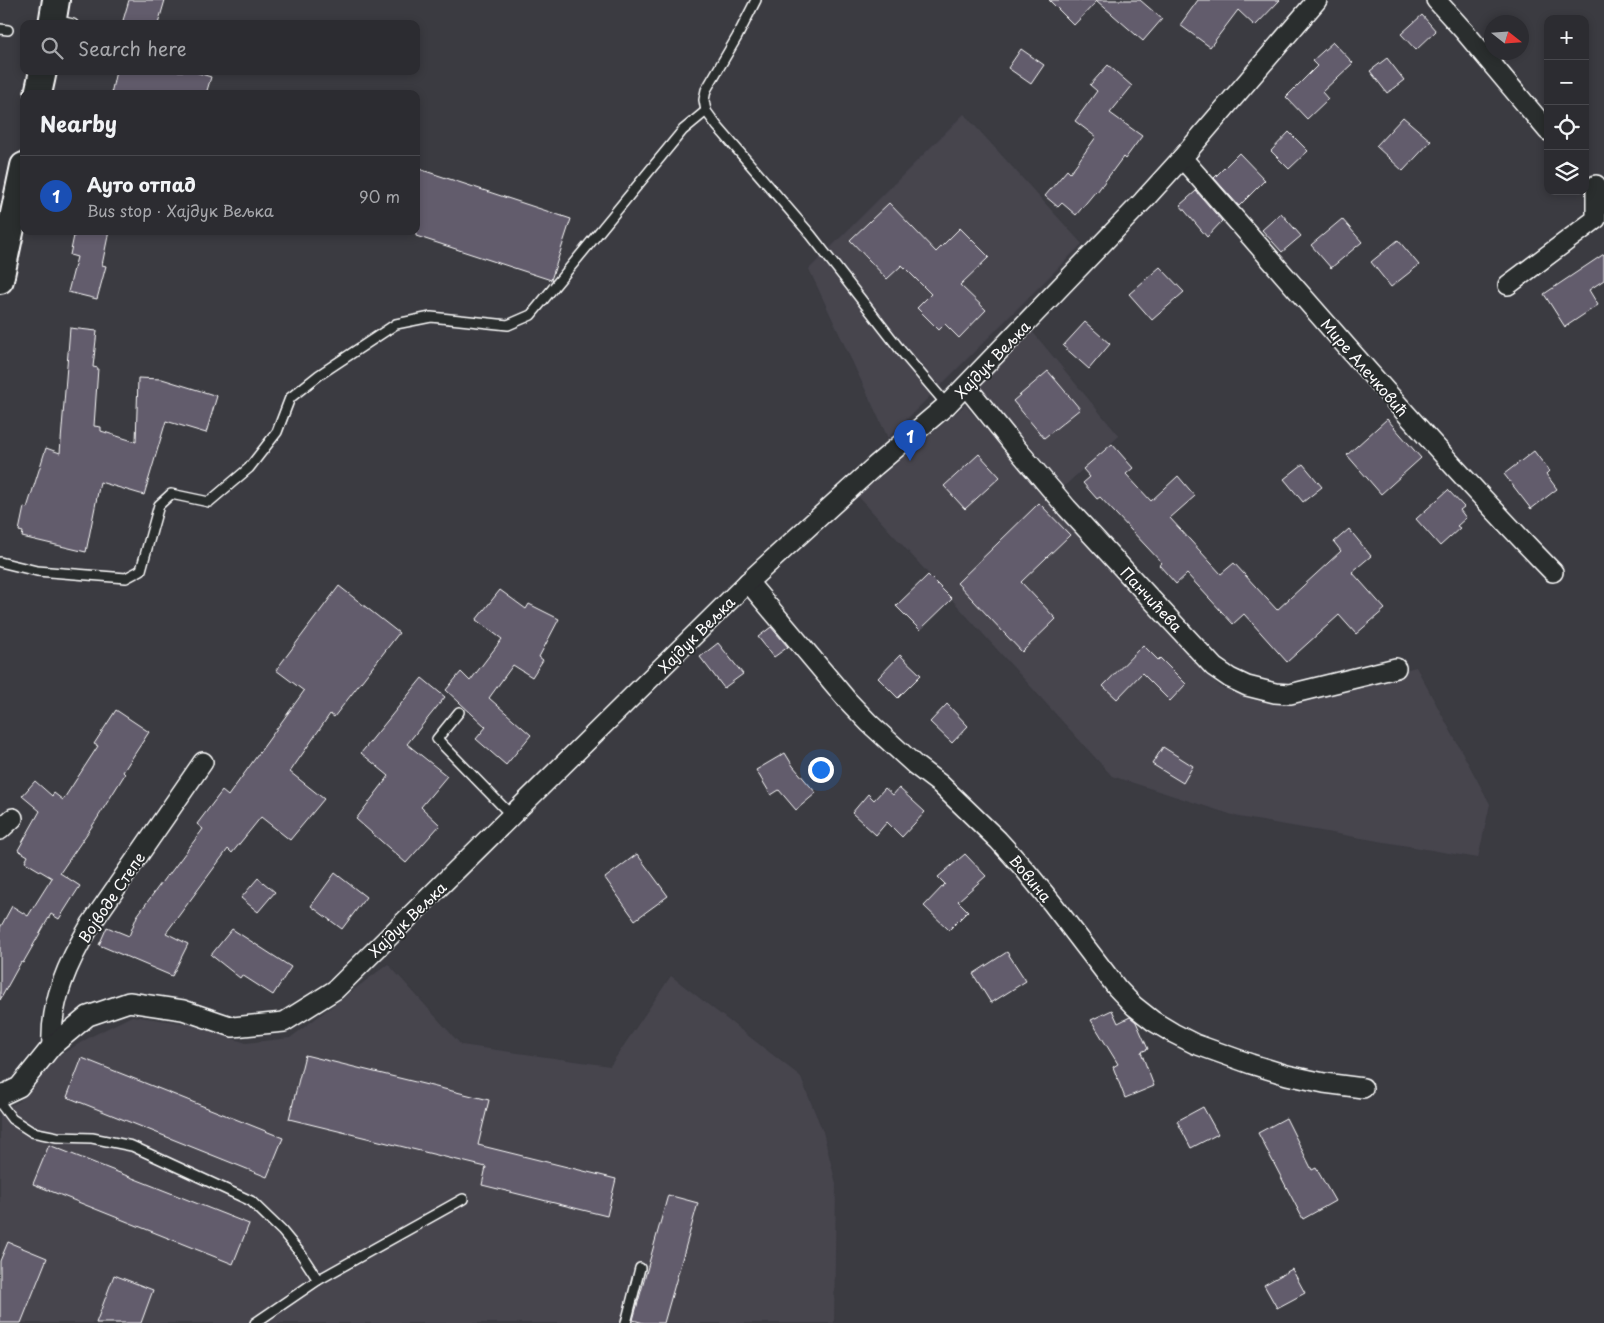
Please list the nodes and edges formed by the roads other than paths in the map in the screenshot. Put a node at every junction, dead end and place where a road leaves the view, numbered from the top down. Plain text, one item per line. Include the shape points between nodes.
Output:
1 (756, 0) edge
2 (1317, 0) edge
3 (1436, 0) edge
4 (41, 75) edge
5 (39, 90) edge
6 (706, 111) junction
7 (1544, 126) edge
8 (1182, 158) junction
9 (1595, 184) edge
10 (20, 185) edge
11 (0, 280) edge
12 (1508, 285) dead end
13 (966, 386) junction
14 (947, 405) junction
15 (0, 562) edge
16 (1553, 572) dead end
17 (748, 582) junction
18 (1396, 668) dead end
19 (459, 712) dead end
20 (203, 762) dead end
21 (512, 816) junction
22 (52, 1046) junction
23 (1363, 1088) dead end
24 (0, 1096) edge
25 (0, 1103) edge
26 (463, 1199) dead end
27 (640, 1268) dead end
28 (318, 1280) junction
29 (254, 1323) edge
30 (626, 1323) edge

1 - 6 lane via 706,90
2 - 8 street, Хајдук Вељка
3 - 7 street
4 - 5 main road
6 - 14 lane via 811,235
6 - 15 lane via 682,130 531,315 508,325 431,317 396,324 290,398 276,432 249,468 209,502 171,494 159,505 141,570 126,578 37,571
8 - 13 street, Хајдук Вељка
8 - 16 street, Мире Алечковић via 1440,452
9 - 12 street via 1596,219
10 - 11 main road
13 - 14 street, Хајдук Вељка
13 - 18 street, Панчићева via 1067,508 1214,667 1230,678 1261,691 1290,694
14 - 17 street, Хајдук Вељка
17 - 21 street, Хајдук Вељка
17 - 23 street, Вовина via 869,723 940,784 998,840 1134,1006 1194,1044 1287,1074
19 - 21 lane via 437,738
20 - 22 street, Војводе Степе via 80,942 55,1002
21 - 22 street, Хајдук Вељка via 335,990 284,1022 233,1028 183,1010 129,1002 88,1016
22 - 24 street, Хајдук Вељка via 19,1087
25 - 28 lane via 12,1119 32,1132 132,1146 251,1201 282,1231
26 - 28 lane
27 - 30 lane
28 - 29 lane

